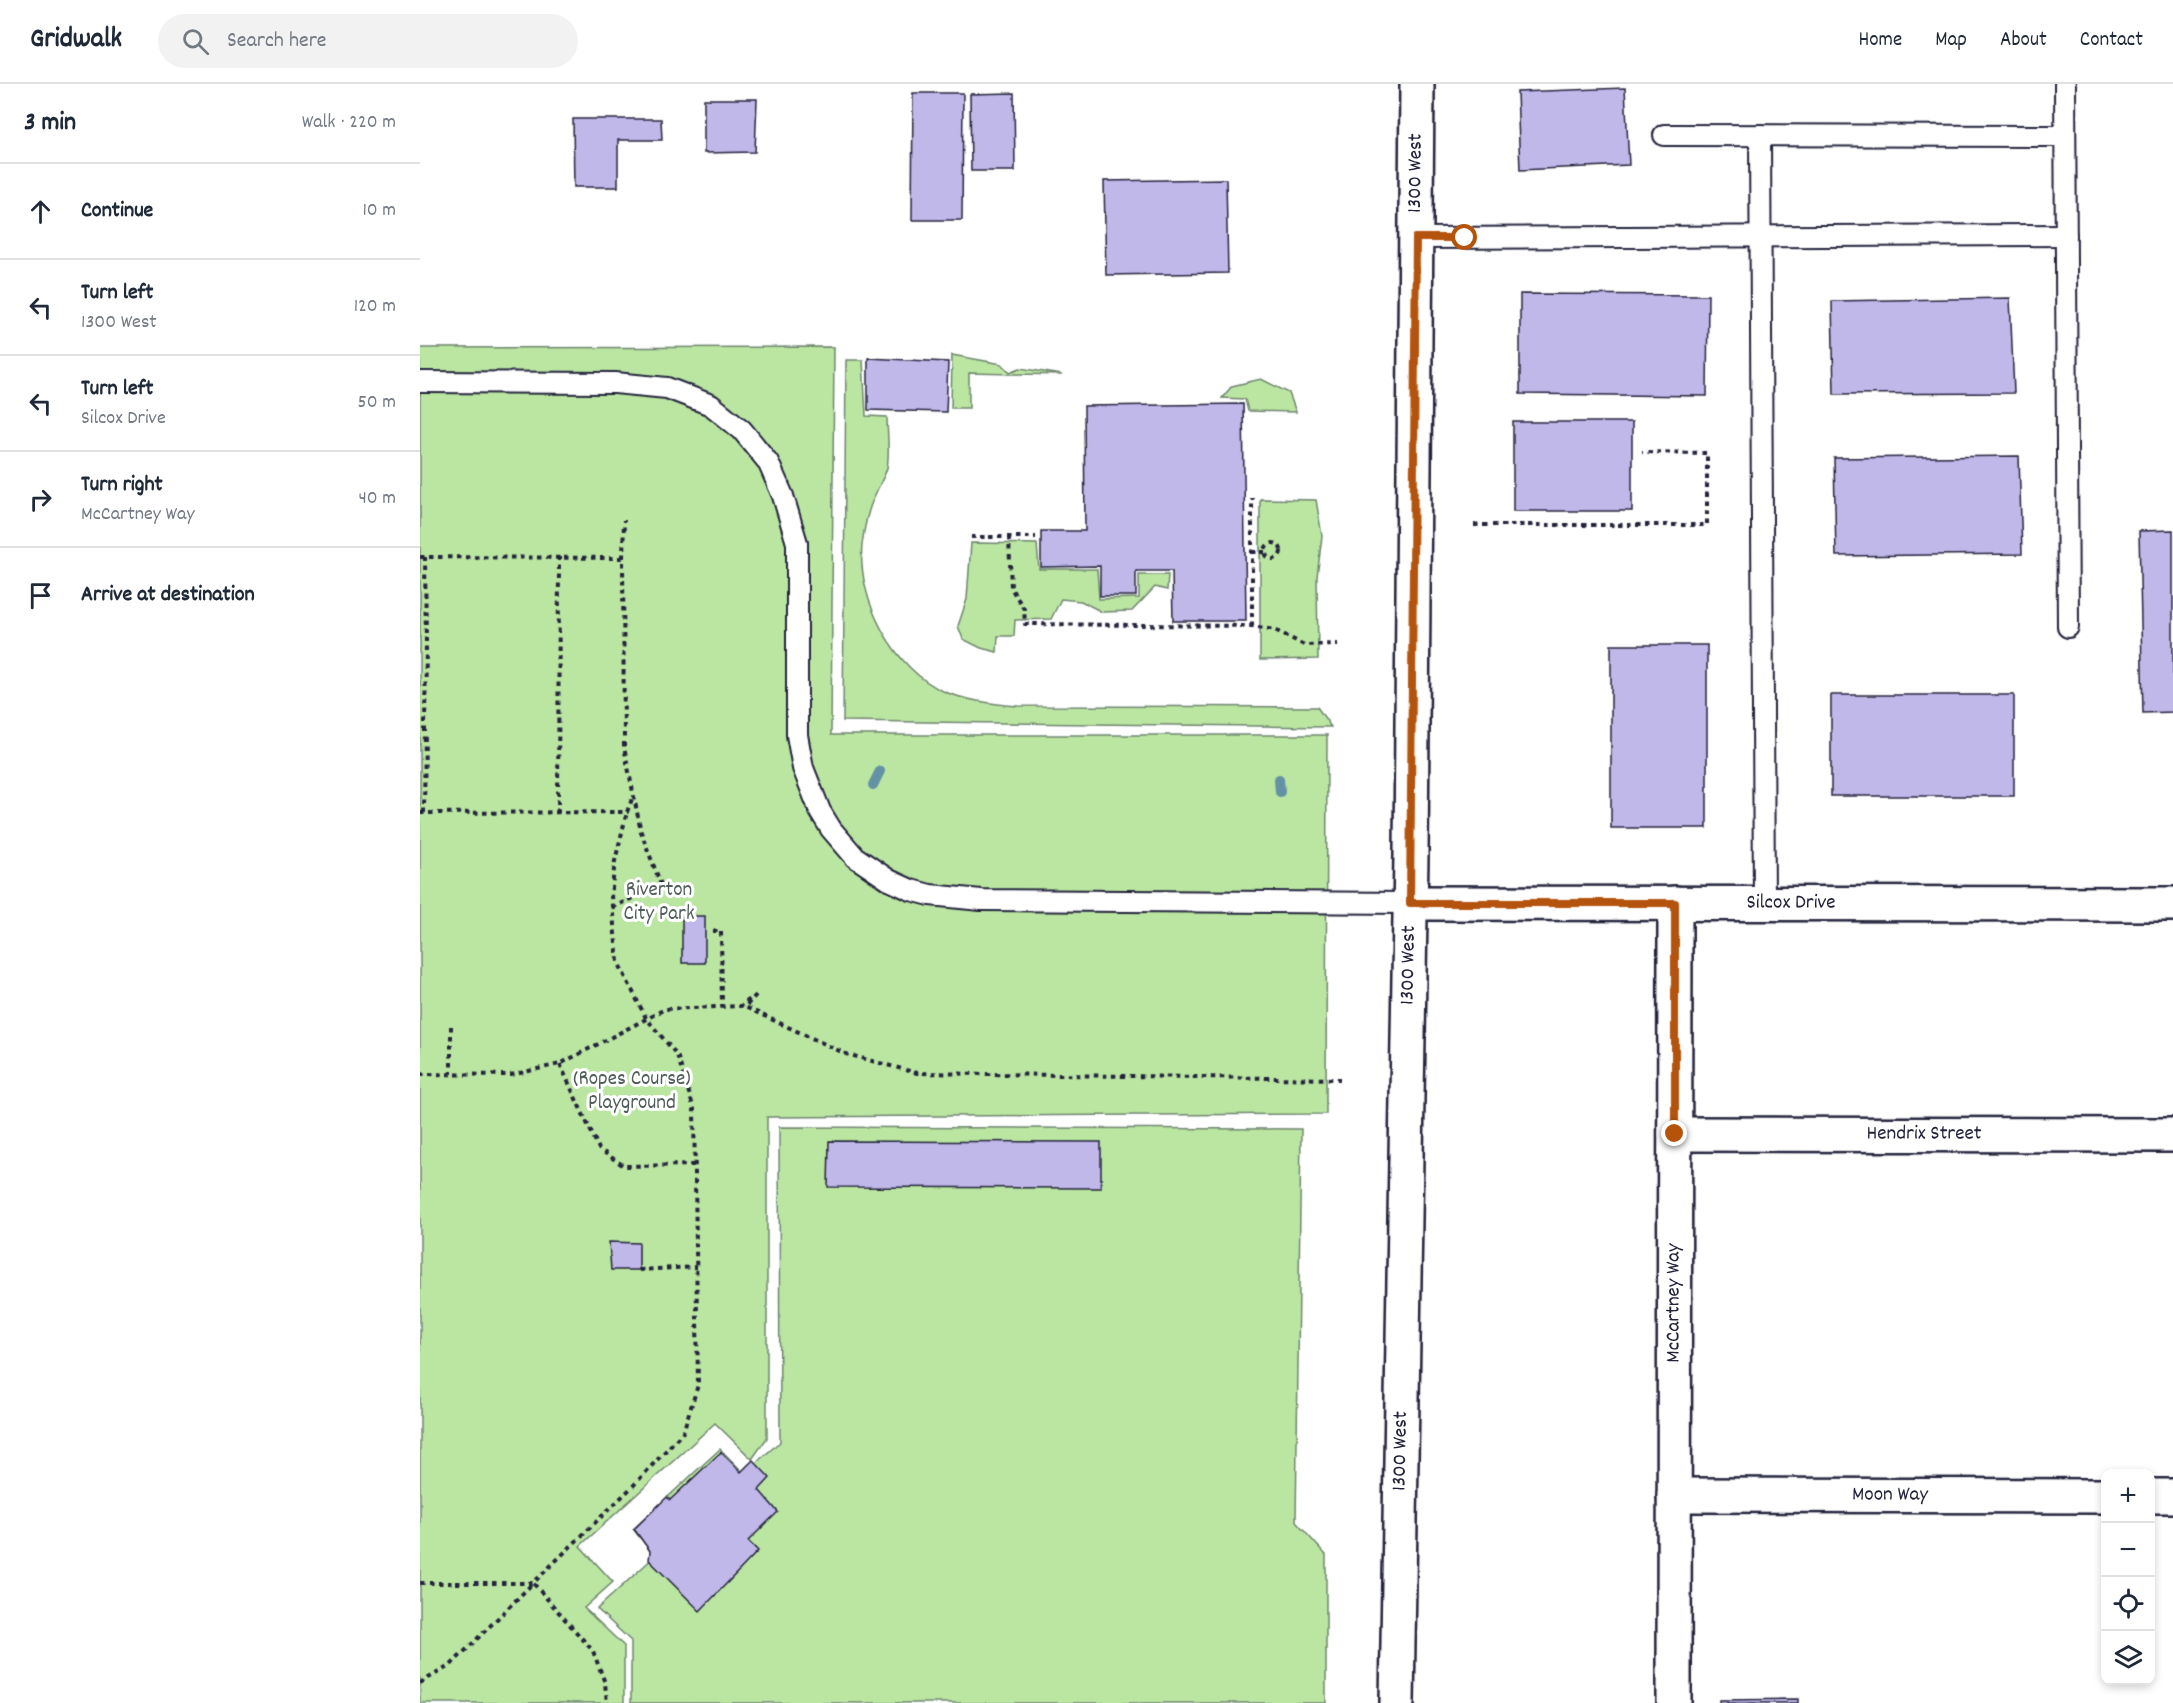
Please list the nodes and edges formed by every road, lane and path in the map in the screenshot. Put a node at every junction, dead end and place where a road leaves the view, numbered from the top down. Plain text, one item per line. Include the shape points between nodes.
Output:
1 (1417, 84) edge
2 (2065, 84) edge
3 (1664, 135) dead end
4 (1760, 135) junction
5 (2065, 136) junction
6 (2066, 235) junction
7 (1761, 236) junction
8 (1416, 238) junction
9 (420, 382) edge
10 (1642, 452) dead end
11 (1252, 498) dead end
12 (624, 520) dead end
13 (1474, 525) dead end
14 (971, 537) dead end
15 (1010, 537) junction
16 (1036, 537) dead end
17 (1252, 552) junction
18 (1265, 552) junction
19 (422, 557) edge
20 (559, 557) junction
21 (623, 558) junction
22 (1252, 626) junction
23 (2068, 627) dead end
24 (1338, 644) dead end
25 (633, 796) junction
26 (627, 812) junction
27 (422, 813) edge
28 (558, 813) junction
29 (1410, 903) junction
30 (1675, 903) junction
31 (1764, 903) junction
32 (2173, 904) edge
33 (611, 908) junction
34 (713, 931) dead end
35 (722, 1006) junction
36 (646, 1018) junction
37 (451, 1026) dead end
38 (560, 1064) junction
39 (420, 1074) edge
40 (451, 1074) junction
41 (1340, 1079) dead end
42 (1675, 1134) junction
43 (2173, 1135) edge
44 (695, 1165) junction
45 (696, 1267) junction
46 (639, 1270) dead end
47 (1674, 1495) junction
48 (2101, 1496) edge
49 (2155, 1496) edge
50 (2173, 1496) edge
51 (420, 1583) edge
52 (532, 1583) junction
53 (420, 1683) edge
54 (607, 1703) edge
55 (1397, 1703) edge
56 (1674, 1703) edge

1 - 8 street, 1300 West
2 - 5 lane
3 - 4 lane
4 - 5 lane
4 - 7 lane
5 - 6 lane
6 - 7 lane
6 - 23 lane
7 - 8 lane
7 - 31 lane
8 - 29 street, 1300 West
9 - 29 lane via 615,383 667,388 711,405 748,437 768,462 797,543 797,735 805,776 820,811 843,844 889,880 911,890 954,899
10 - 13 path via 1707,453 1707,525
11 - 17 path
12 - 21 path
14 - 15 path
15 - 16 path
15 - 22 path via 1011,588 1024,609 1025,624
17 - 18 path
17 - 22 path
18 - 18 path via 1274,559 1282,550 1272,543
19 - 20 path
19 - 27 path via 426,644
20 - 21 path
20 - 28 path
21 - 25 path via 624,747
22 - 24 path via 1275,630 1304,645
25 - 26 path
25 - 33 path via 641,832 661,885
26 - 28 path
26 - 33 path via 615,861
27 - 28 path
29 - 30 street, Silcox Drive
29 - 55 street, 1300 West
30 - 31 street, Silcox Drive
30 - 42 street, McCartney Way
31 - 32 street, Silcox Drive
33 - 36 path via 618,962
34 - 35 path via 721,931
35 - 36 path via 665,1010
35 - 41 path via 741,1006 756,994 745,1007 846,1054 917,1073
36 - 38 path
36 - 44 path via 677,1055 694,1109
37 - 40 path
38 - 40 path via 511,1075
38 - 44 path via 599,1149 624,1166
39 - 40 path
42 - 43 street, Hendrix Street
42 - 47 street, McCartney Way
44 - 45 path
45 - 46 path
45 - 52 path via 698,1385 683,1432
47 - 48 street, Moon Way
47 - 56 street, McCartney Way
49 - 50 street
51 - 52 path
52 - 53 path via 451,1665
52 - 54 path via 593,1651 605,1683

